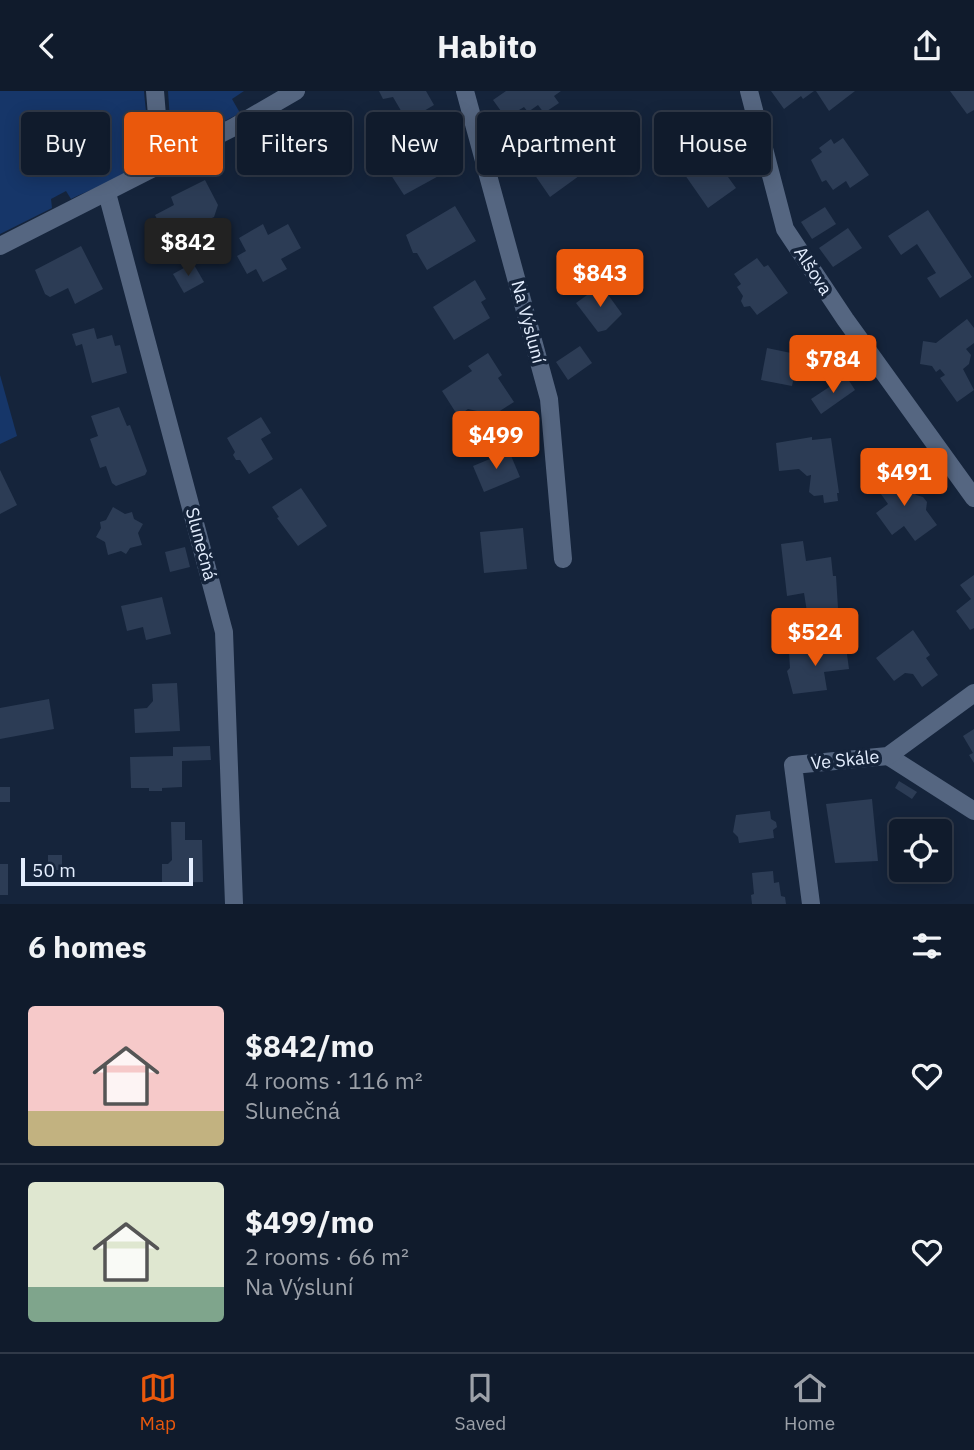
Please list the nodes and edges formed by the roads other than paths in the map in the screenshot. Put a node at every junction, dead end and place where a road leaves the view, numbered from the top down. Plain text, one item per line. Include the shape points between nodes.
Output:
1 (155, 91) edge
2 (296, 91) edge
3 (465, 91) edge
4 (749, 91) edge
5 (157, 112) edge
6 (223, 133) edge
7 (142, 175) edge
8 (107, 193) junction
9 (0, 246) edge
10 (974, 498) edge
11 (563, 559) dead end
12 (974, 693) edge
13 (888, 756) junction
14 (974, 811) edge
15 (234, 904) edge
16 (811, 904) edge

1 - 5 street
2 - 6 street
3 - 11 street, Na Výsluní via 549,399
4 - 10 street, Alšova via 785,229
7 - 8 street
8 - 9 street
8 - 15 street, Slunečná via 224,632
12 - 13 street, Ve Skále
13 - 14 street
13 - 16 street, Ve Skále via 793,765

